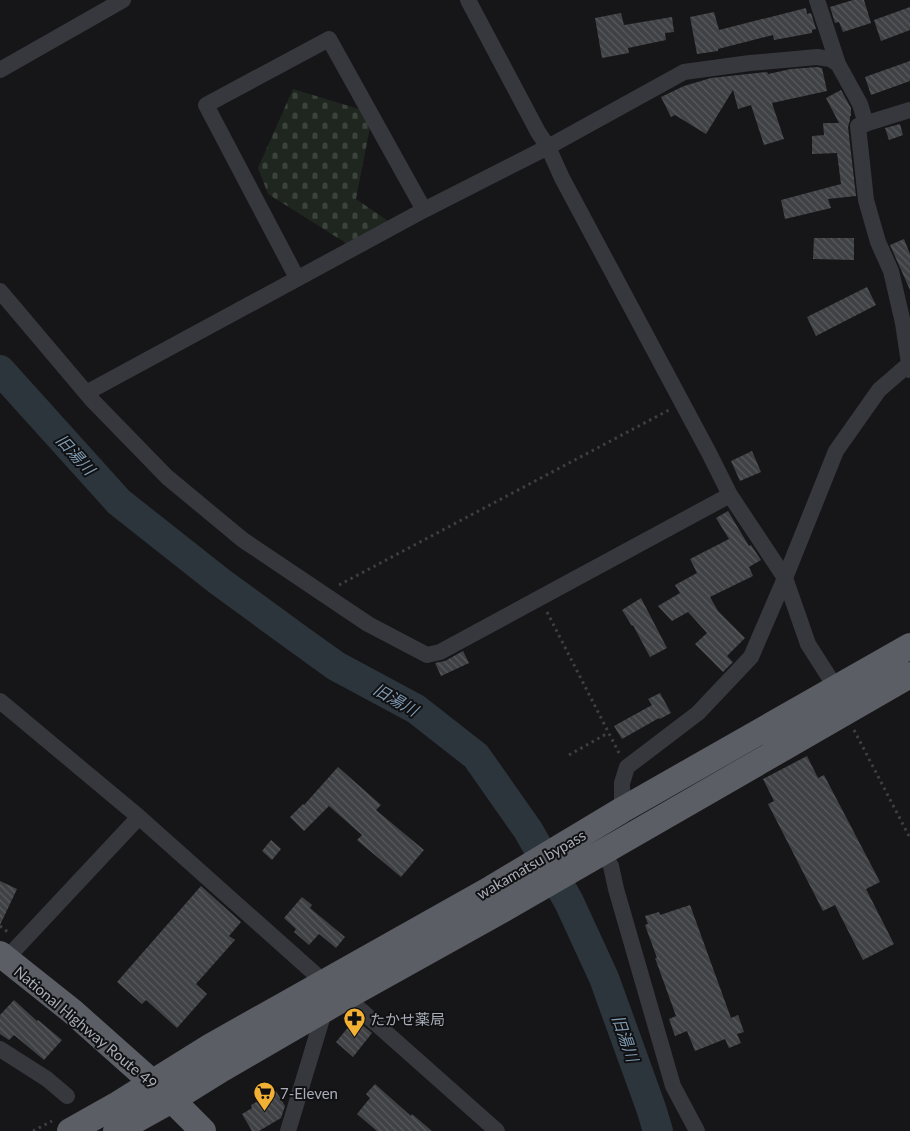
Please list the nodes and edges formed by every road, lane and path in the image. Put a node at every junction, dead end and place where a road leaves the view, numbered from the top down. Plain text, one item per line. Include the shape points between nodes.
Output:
1 (123, 0) edge
2 (468, 0) edge
3 (817, 0) edge
4 (838, 64) junction
5 (0, 70) edge
6 (910, 110) edge
7 (866, 124) junction
8 (548, 147) junction
9 (424, 210) junction
10 (297, 278) junction
11 (0, 291) edge
12 (909, 367) edge
13 (86, 393) junction
14 (682, 403) junction
15 (730, 495) junction
16 (785, 578) junction
17 (323, 594) junction
18 (540, 598) junction
19 (910, 646) edge
20 (910, 675) edge
21 (836, 688) junction
22 (0, 700) edge
23 (845, 712) junction
24 (608, 733) junction
25 (568, 755) dead end
26 (627, 767) junction
27 (622, 810) junction
28 (139, 816) junction
29 (910, 838) edge
30 (601, 847) junction
31 (498, 898) junction
32 (3, 957) edge
33 (324, 982) junction
34 (335, 1003) junction
35 (0, 1050) edge
36 (152, 1082) junction
37 (67, 1096) dead end
38 (172, 1100) junction
39 (70, 1131) edge
40 (116, 1131) edge
41 (204, 1131) edge
42 (288, 1131) edge
43 (497, 1131) edge
44 (697, 1131) edge

1 - 5 street
2 - 8 street
3 - 4 street
4 - 7 street via 860,104
4 - 8 street via 830,58 817,57 684,72
6 - 7 street
7 - 12 street via 858,126 866,200 878,242 892,271
8 - 9 street
8 - 14 street
9 - 10 street
9 - 10 street via 329,39 206,105
10 - 13 street
11 - 13 street
12 - 16 street via 879,390 836,452
13 - 17 street via 167,478 243,540
14 - 15 street
14 - 17 path
15 - 16 street
15 - 18 street
16 - 21 street via 808,644
16 - 26 street via 751,657 698,713
17 - 18 street via 368,624 427,655 440,652
18 - 24 path
19 - 21 highway, wakamatsu bypass
20 - 23 highway, wakamatsu bypass
21 - 27 highway, wakamatsu bypass
22 - 28 street
23 - 29 path
23 - 30 highway, wakamatsu bypass
24 - 25 path
24 - 26 path
26 - 27 street via 622,783
27 - 30 highway, wakamatsu bypass
28 - 32 street
28 - 33 street
30 - 31 highway, wakamatsu bypass
30 - 44 street via 611,866 673,1086
31 - 33 highway, wakamatsu bypass
31 - 34 highway, wakamatsu bypass
32 - 36 highway, National Highway Route 49 via 73,1012
33 - 36 highway, wakamatsu bypass
34 - 38 highway, wakamatsu bypass
34 - 42 street
34 - 43 street
35 - 37 street via 47,1079
36 - 38 highway, National Highway Route 49
36 - 39 highway, wakamatsu bypass
38 - 40 highway, wakamatsu bypass
38 - 41 highway, National Highway Route 49

